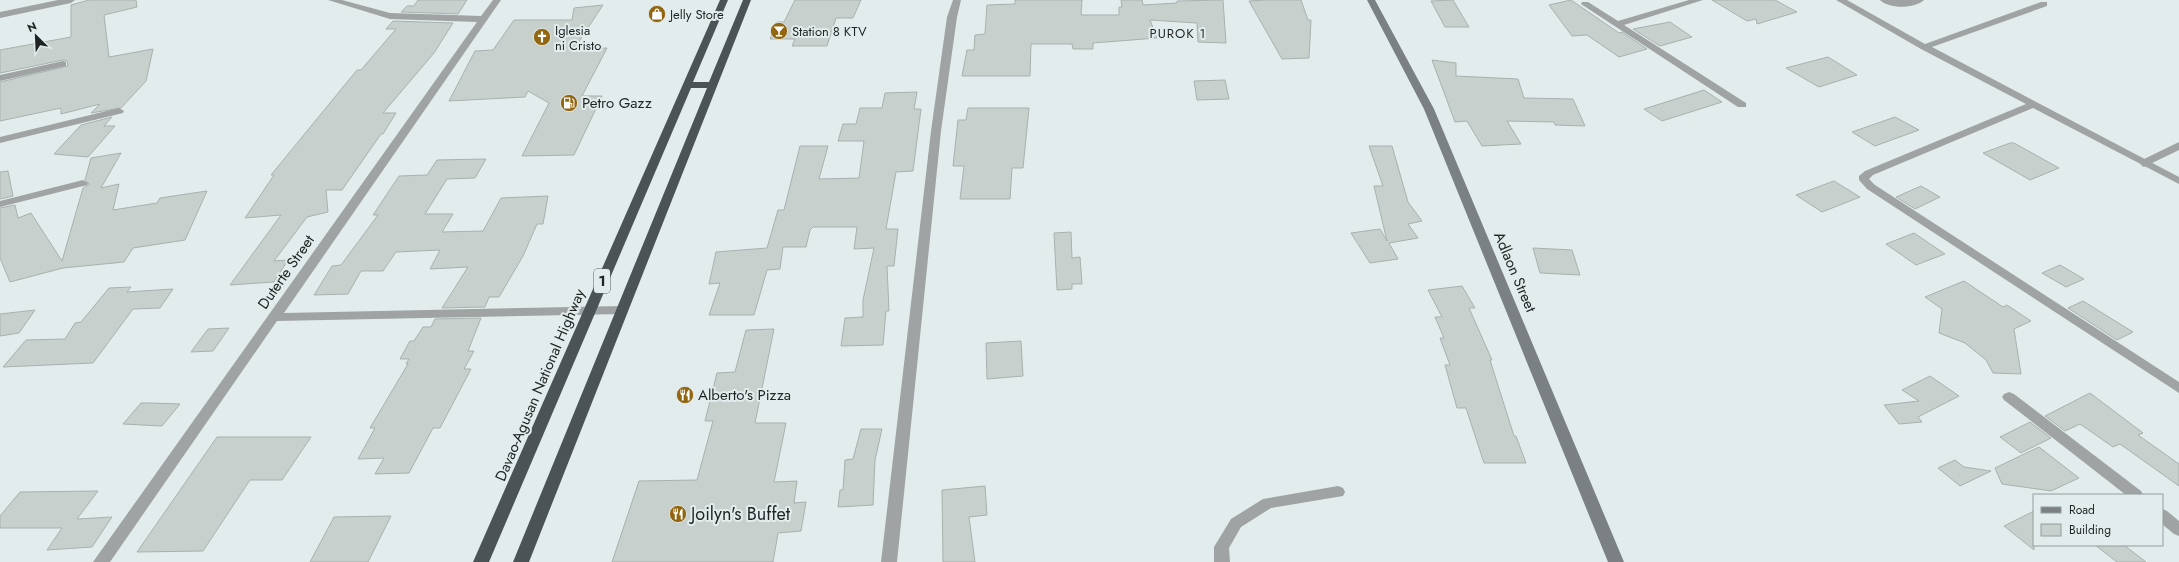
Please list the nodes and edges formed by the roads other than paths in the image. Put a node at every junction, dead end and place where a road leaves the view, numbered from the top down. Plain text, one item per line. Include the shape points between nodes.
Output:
1 (71, 0) edge
2 (332, 0) edge
3 (497, 0) edge
4 (724, 0) edge
5 (747, 0) edge
6 (957, 0) edge
7 (1371, 0) edge
8 (1699, 0) edge
9 (1840, 0) edge
10 (1884, 0) edge
11 (1920, 0) edge
12 (1585, 4) dead end
13 (2044, 4) dead end
14 (0, 15) edge
15 (483, 19) junction
16 (1617, 24) junction
17 (1924, 47) junction
18 (63, 64) dead end
19 (0, 78) edge
20 (713, 85) junction
21 (687, 86) junction
22 (1742, 105) dead end
23 (2033, 105) junction
24 (119, 111) dead end
25 (0, 140) edge
26 (2179, 146) edge
27 (2144, 163) junction
28 (2179, 181) edge
29 (83, 183) dead end
30 (0, 204) edge
31 (622, 310) junction
32 (589, 311) junction
33 (273, 317) junction
34 (2179, 388) edge
35 (2009, 397) dead end
36 (1338, 492) dead end
37 (2135, 494) edge
38 (2163, 516) edge
39 (2179, 530) edge
40 (101, 562) edge
41 (480, 562) edge
42 (521, 562) edge
43 (889, 562) edge
44 (1222, 562) edge
45 (1616, 562) edge

1 - 14 street
2 - 15 street via 390,16
3 - 15 street, Duterte Street
4 - 21 highway, Davao-Agusan National Highway / 1
5 - 20 highway, 1
6 - 43 street via 952,17 936,131
7 - 45 street, Adlaon Street via 1429,109
8 - 16 street
9 - 17 street
10 - 11 street via 1894,4
12 - 16 street
13 - 17 street
15 - 33 street, Duterte Street
16 - 22 street
17 - 23 street
18 - 19 street
20 - 21 highway
20 - 31 highway, 1
21 - 32 highway, Davao-Agusan National Highway / 1
23 - 27 street
23 - 34 street via 1869,173 1864,176 1864,180 1870,187
24 - 25 street
26 - 27 lane
27 - 28 street
29 - 30 street
31 - 32 street
31 - 42 highway, 1
32 - 33 street
32 - 41 highway, Davao-Agusan National Highway / 1
33 - 40 street, Duterte Street
35 - 37 street
36 - 44 street via 1268,503 1236,523 1221,547
38 - 39 street

